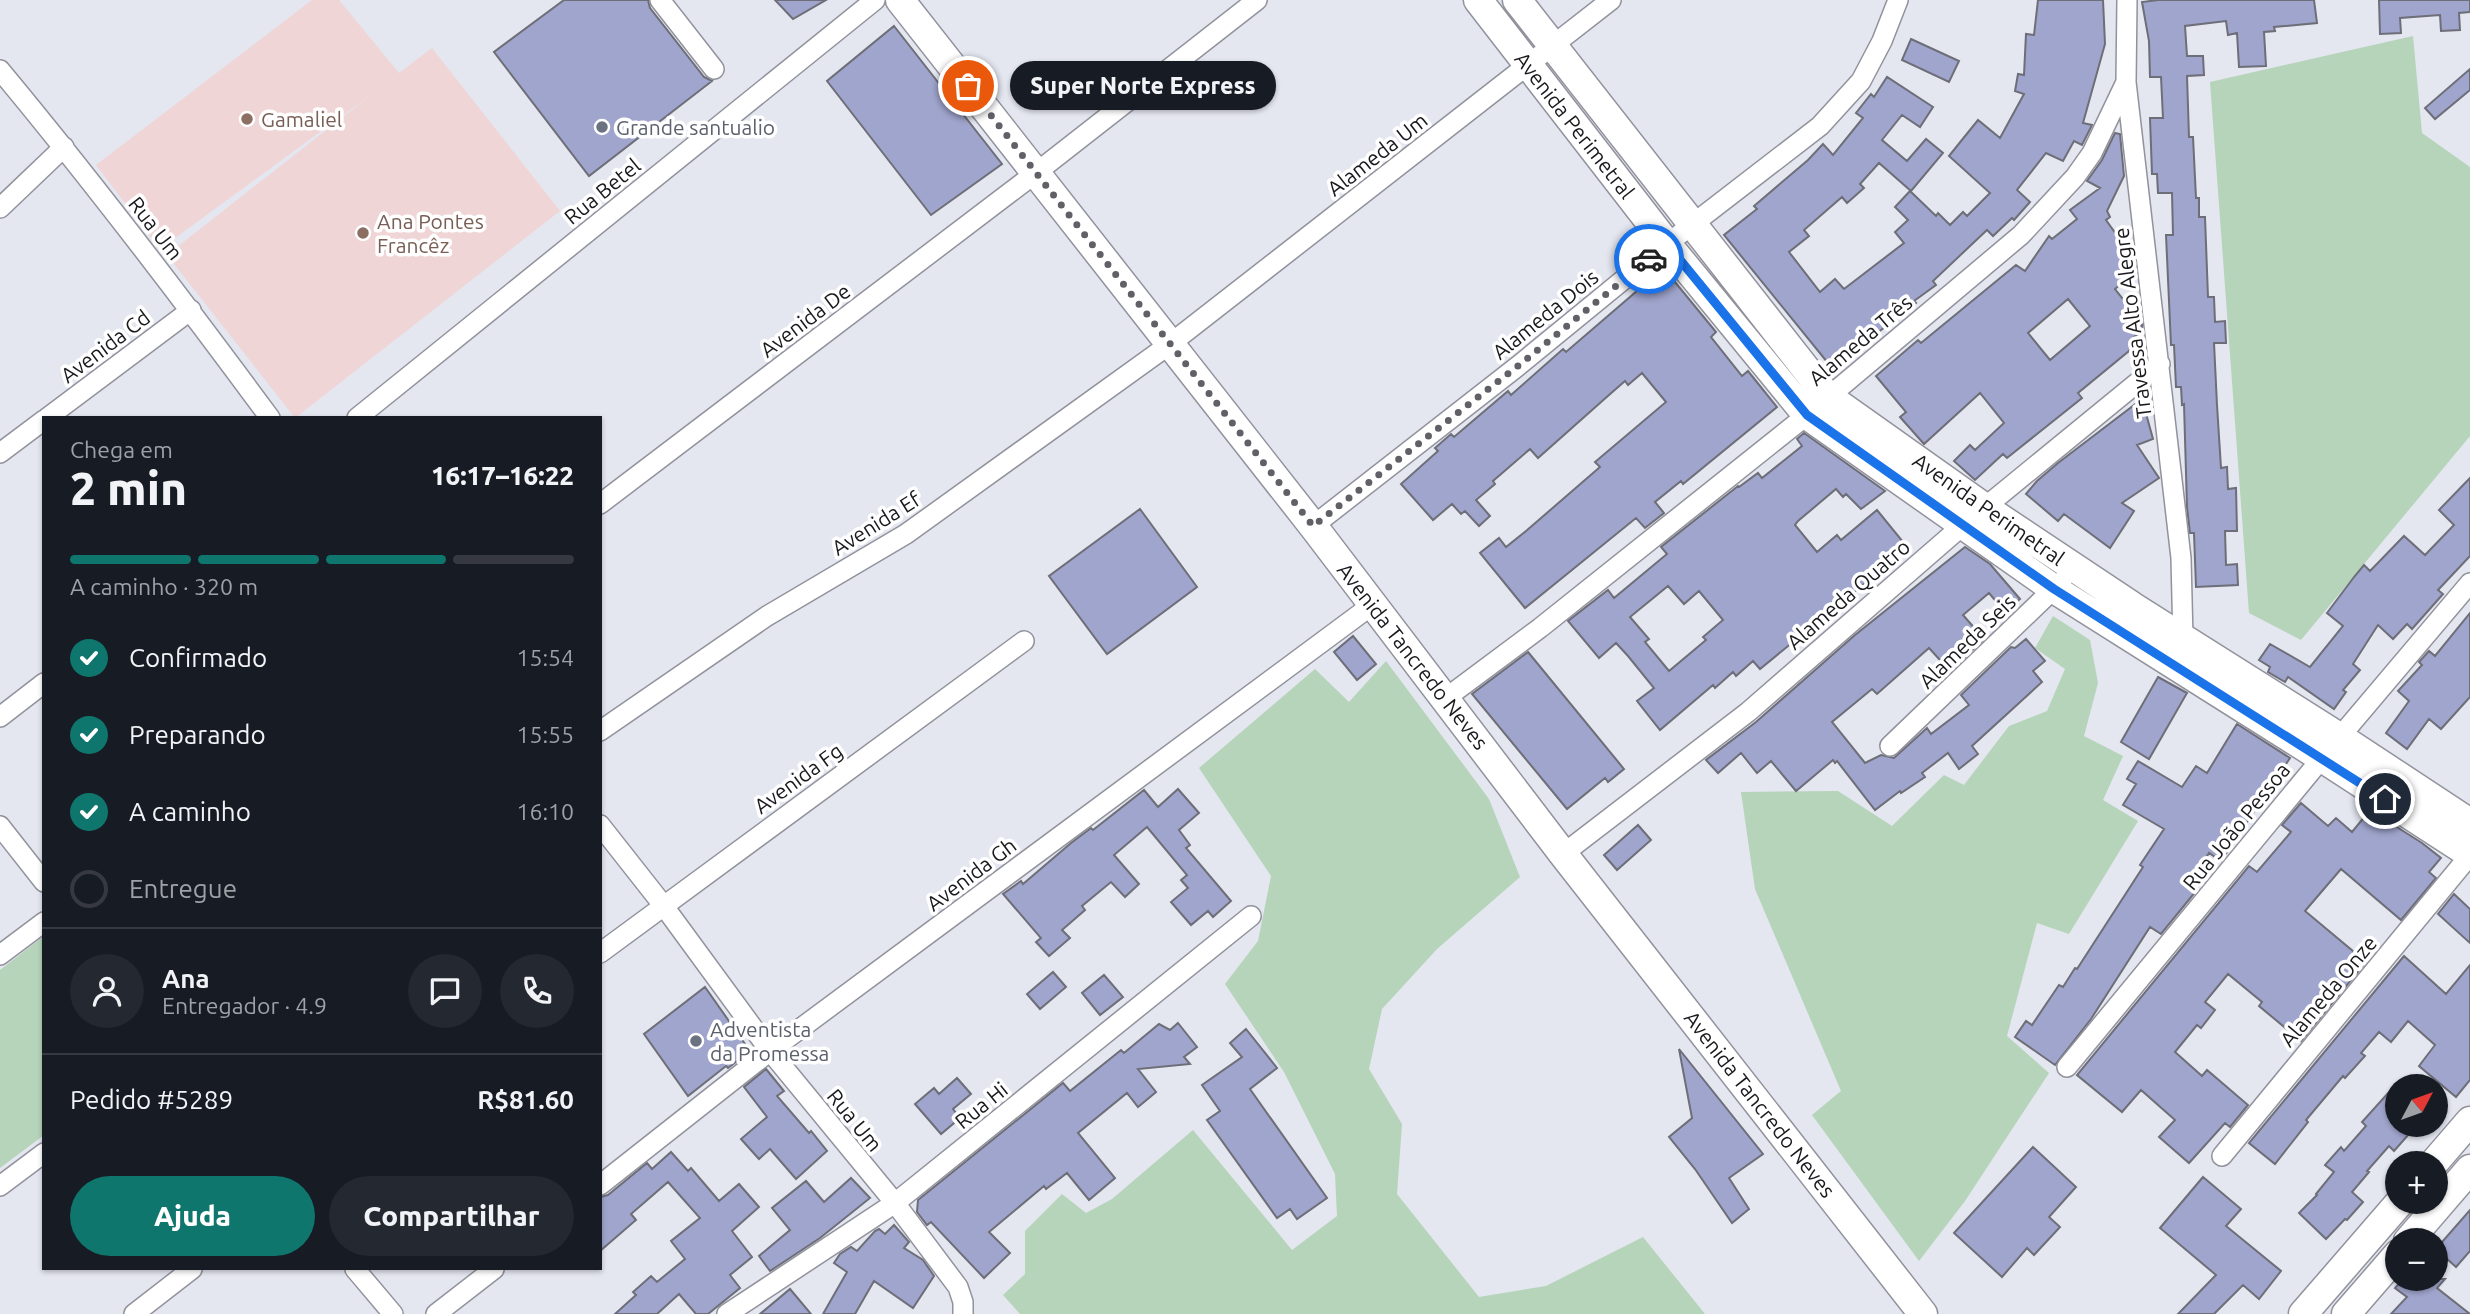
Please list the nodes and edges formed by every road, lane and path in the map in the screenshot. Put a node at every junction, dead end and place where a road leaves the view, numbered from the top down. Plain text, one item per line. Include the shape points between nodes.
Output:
1 (660, 0) edge
2 (875, 0) edge
3 (900, 0) edge
4 (1256, 0) edge
5 (1478, 0) edge
6 (1517, 0) edge
7 (1611, 0) edge
8 (1898, 0) edge
9 (2127, 0) edge
10 (1552, 46) junction
11 (1528, 65) junction
12 (715, 69) dead end
13 (0, 70) edge
14 (2126, 82) junction
15 (64, 147) junction
16 (1037, 172) junction
17 (0, 208) edge
18 (1693, 225) junction
19 (1667, 244) junction
20 (191, 310) junction
21 (1170, 344) junction
22 (2160, 364) junction
23 (1817, 406) junction
24 (49, 416) edge
25 (269, 416) edge
26 (358, 416) edge
27 (42, 421) edge
28 (0, 453) edge
29 (602, 502) edge
30 (1985, 508) junction
31 (1313, 526) junction
32 (1962, 526) junction
33 (2075, 568) junction
34 (2470, 583) edge
35 (2054, 589) junction
36 (1372, 605) junction
37 (2132, 607) junction
38 (2116, 629) junction
39 (2183, 640) junction
40 (1024, 641) dead end
41 (42, 686) edge
42 (1446, 698) junction
43 (0, 717) edge
44 (602, 730) edge
45 (1890, 746) dead end
46 (2331, 748) junction
47 (2470, 823) edge
48 (0, 826) edge
49 (602, 828) edge
50 (1563, 854) junction
51 (2470, 855) edge
52 (42, 879) edge
53 (663, 905) junction
54 (1251, 916) dead end
55 (42, 924) edge
56 (602, 951) edge
57 (0, 955) edge
58 (770, 1051) junction
59 (2067, 1067) dead end
60 (2470, 1121) edge
61 (2444, 1151) edge
62 (42, 1154) edge
63 (2222, 1156) dead end
64 (2470, 1169) edge
65 (602, 1183) edge
66 (0, 1186) edge
67 (895, 1203) junction
68 (2390, 1214) edge
69 (2420, 1228) edge
70 (2354, 1255) junction
71 (2385, 1268) edge
72 (191, 1270) edge
73 (356, 1270) edge
74 (493, 1270) edge
75 (2379, 1275) junction
76 (134, 1314) edge
77 (393, 1314) edge
78 (436, 1314) edge
79 (727, 1314) edge
80 (963, 1314) edge
81 (1923, 1314) edge
82 (2303, 1314) edge
83 (2346, 1314) edge

1 - 12 street
2 - 26 street, Rua Betel
3 - 16 street, Avenida Tancredo Neves
4 - 16 street, Avenida De
5 - 11 street, Avenida Perimetral
6 - 10 street, Avenida Perimetral
7 - 10 street, Alameda Um
8 - 18 street, Alameda Dois via 1861,81 1820,126
9 - 14 street, Travessa Alto Alegre
10 - 11 street, Alameda Um
10 - 18 street, Avenida Perimetral
11 - 19 street, Avenida Perimetral
11 - 21 street, Alameda Um
13 - 15 street, Rua Um
14 - 22 street, Travessa Alto Alegre
14 - 23 street, Alameda Três via 2092,153 2050,206
15 - 17 street
15 - 20 street, Rua Um
16 - 21 street, Avenida Tancredo Neves
16 - 29 street, Avenida De
18 - 19 street, Alameda Dois
18 - 23 street, Avenida Perimetral
19 - 23 street, Avenida Perimetral
19 - 31 street, Alameda Dois
20 - 24 street, Avenida Cd
20 - 25 street, Rua Um
21 - 31 street, Avenida Tancredo Neves
21 - 44 street, Avenida Ef via 906,534 767,616
22 - 30 street, Alameda Quatro
22 - 39 street, Travessa Alto Alegre via 2181,558
23 - 30 street, Avenida Perimetral
23 - 32 street, Avenida Perimetral
23 - 42 street, Alameda Três
27 - 28 street, Avenida Cd
30 - 32 street, Alameda Quatro
30 - 33 street, Avenida Perimetral
31 - 36 street, Avenida Tancredo Neves
32 - 35 street, Avenida Perimetral
32 - 50 street, Alameda Quatro via 1748,712
33 - 35 street, Alameda Seis
33 - 37 street, Avenida Perimetral
34 - 46 street, Rua João Pessoa
35 - 38 street, Avenida Perimetral
35 - 45 street, Alameda Seis
36 - 42 street, Avenida Tancredo Neves
36 - 58 street, Avenida Gh
37 - 38 street
37 - 39 street, Avenida Perimetral
38 - 46 street, Avenida Perimetral
39 - 46 street, Avenida Perimetral
40 - 53 street, Avenida Fg
41 - 43 street
42 - 50 street, Avenida Tancredo Neves
46 - 47 street, Avenida Perimetral
46 - 51 street, Avenida Perimetral
46 - 59 street, Rua João Pessoa
48 - 52 street
49 - 53 street, Rua Um
50 - 81 street, Avenida Tancredo Neves
51 - 63 street, Alameda Onze
53 - 56 street, Avenida Fg
53 - 58 street, Rua Um
54 - 67 street, Rua Hi
55 - 57 street
58 - 65 street, Avenida Gh
58 - 67 street, Rua Um
60 - 61 street
62 - 66 street
64 - 69 street
67 - 79 street, Rua Hi
67 - 80 street, Rua Um via 958,1287
68 - 70 street
70 - 75 street
70 - 82 street
71 - 75 street
72 - 76 street
73 - 77 street
74 - 78 street
75 - 83 street

